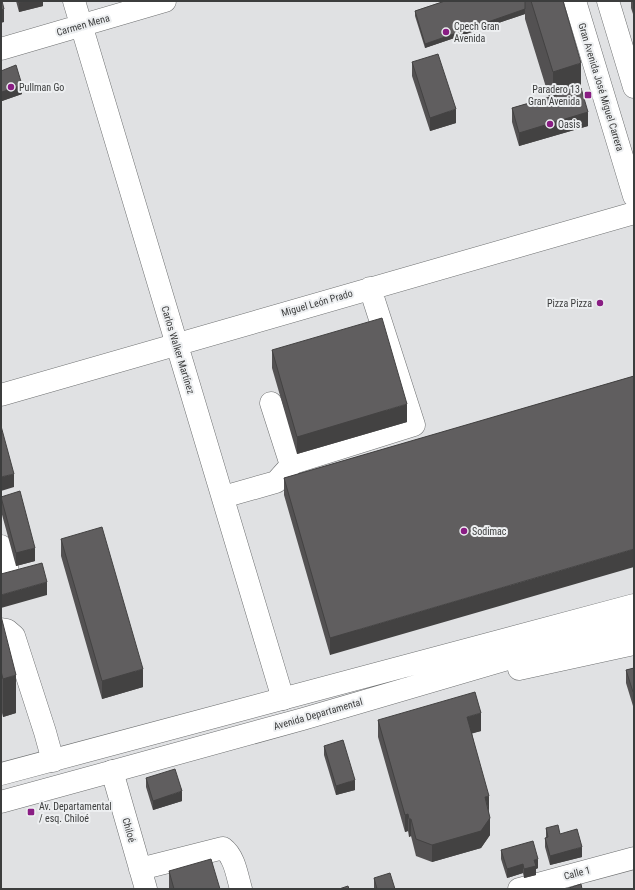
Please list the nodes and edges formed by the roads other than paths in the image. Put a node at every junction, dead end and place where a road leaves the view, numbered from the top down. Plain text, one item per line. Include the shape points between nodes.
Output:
1 (74, 1) edge
2 (165, 1) edge
3 (575, 1) edge
4 (608, 1) edge
5 (81, 26) junction
6 (1, 49) edge
7 (630, 59) edge
8 (634, 87) edge
9 (634, 196) edge
10 (634, 212) edge
11 (370, 288) junction
12 (177, 344) junction
13 (1, 395) edge
14 (271, 403) dead end
15 (293, 463) junction
16 (223, 497) junction
17 (1, 546) edge
18 (10, 579) edge
19 (634, 589) edge
20 (634, 605) edge
21 (634, 622) edge
22 (1, 629) edge
23 (634, 644) edge
24 (310, 692) junction
25 (283, 699) junction
26 (303, 719) junction
27 (53, 761) junction
28 (112, 771) junction
29 (1, 774) edge
30 (1, 802) edge
31 (634, 858) edge
32 (143, 879) edge
33 (241, 889) edge
34 (522, 889) edge

1 - 5 main road, Carlos Walker Martínez
2 - 5 main road, Carmen Mena
3 - 9 main road, Gran Avenida José Miguel Carrera
4 - 7 main road
5 - 6 main road, Carmen Mena
5 - 12 main road, Carlos Walker Martínez
7 - 8 main road
10 - 11 main road, Miguel León Prado
11 - 12 main road, Miguel León Prado
11 - 15 main road via 414,425
12 - 13 main road, Miguel León Prado
12 - 16 main road, Carlos Walker Martínez
14 - 15 main road via 289,459
15 - 16 main road via 276,482
16 - 25 main road, Carlos Walker Martínez
17 - 18 main road
19 - 24 main road via 386,659
20 - 24 main road
21 - 26 main road, Avenida Departamental
22 - 27 main road via 14,636
23 - 26 main road via 502,673 347,712
24 - 25 main road
25 - 27 main road
26 - 28 main road, Avenida Departamental
27 - 29 main road
28 - 30 main road, Avenida Departamental
28 - 32 main road, Chiloé
31 - 34 main road, Calle 1
32 - 33 main road via 223,848 231,857

